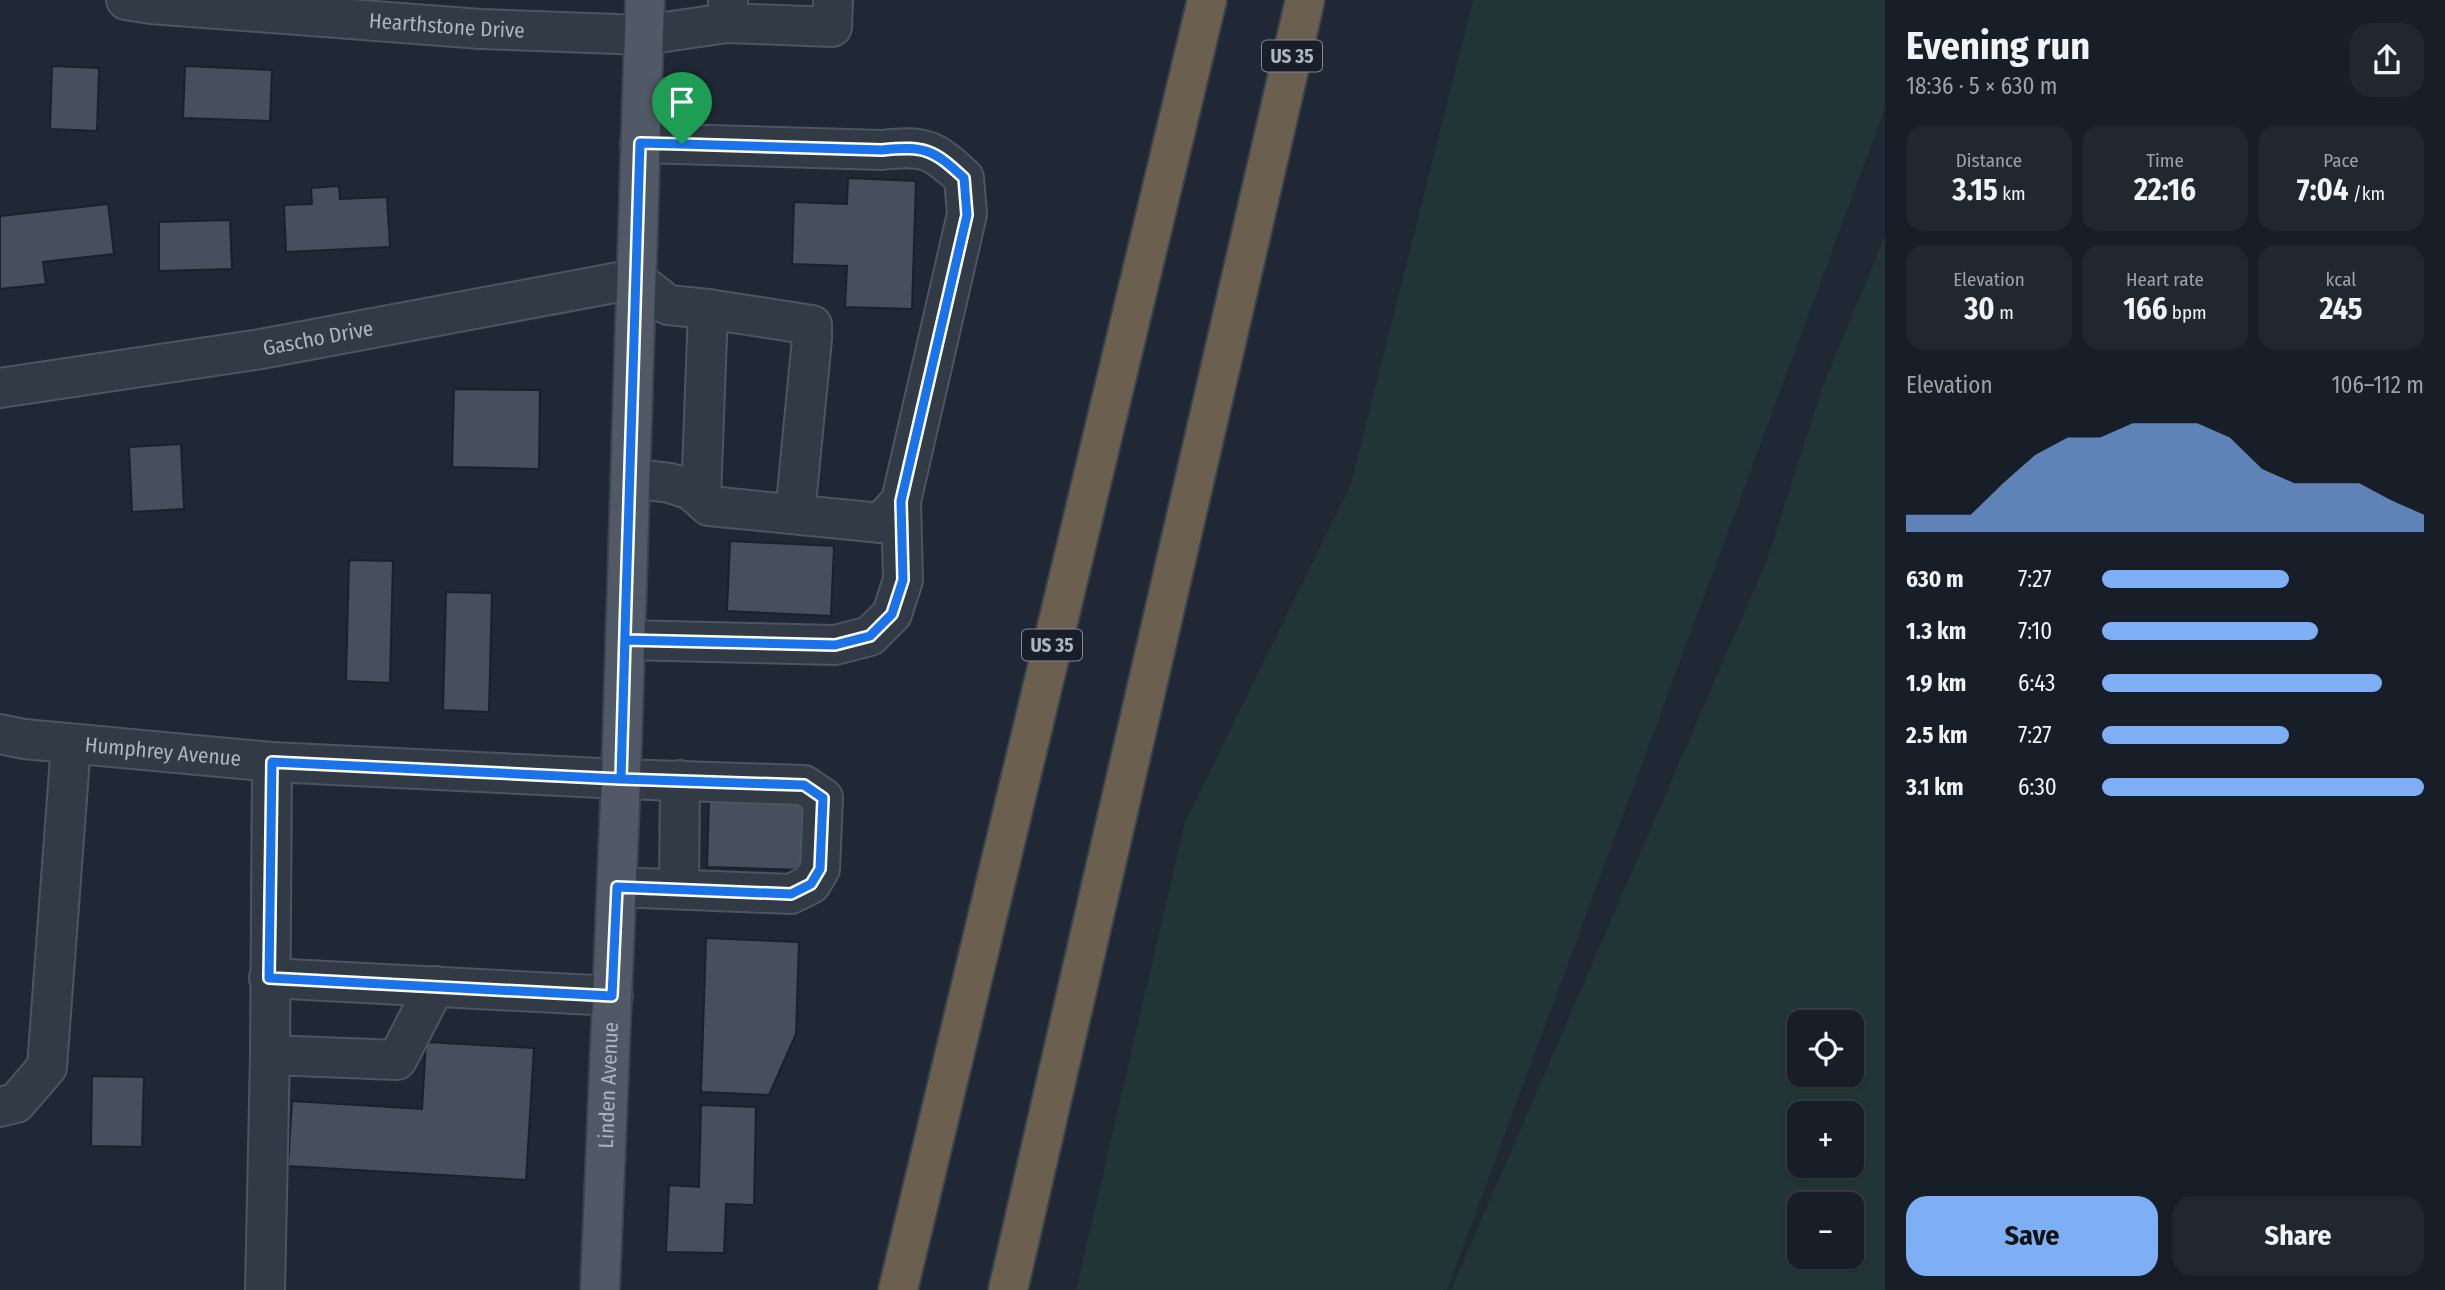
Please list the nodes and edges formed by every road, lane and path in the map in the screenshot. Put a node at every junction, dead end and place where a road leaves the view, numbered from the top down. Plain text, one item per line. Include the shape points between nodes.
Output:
1 (833, 0) edge
2 (1180, 0) edge
3 (1207, 0) edge
4 (1306, 0) edge
5 (145, 1) edge
6 (363, 10) edge
7 (727, 11) edge
8 (645, 18) edge
9 (640, 143) junction
10 (1152, 225) junction
11 (635, 278) junction
12 (708, 309) junction
13 (0, 387) edge
14 (630, 478) junction
15 (701, 498) junction
16 (901, 501) junction
17 (795, 514) junction
18 (625, 640) junction
19 (0, 734) edge
20 (71, 744) junction
21 (272, 762) junction
22 (621, 779) junction
23 (680, 780) junction
24 (617, 887) junction
25 (679, 888) junction
26 (269, 978) junction
27 (435, 986) junction
28 (612, 996) junction
29 (270, 1055) junction
30 (0, 1107) edge
31 (265, 1290) edge
32 (600, 1290) edge
33 (898, 1290) edge
34 (1007, 1290) edge

1 - 7 street, Hearthstone Drive via 832,27
2 - 10 highway
3 - 10 highway, US 35
4 - 34 highway, US 35
5 - 6 street, Hearthstone Drive
6 - 8 street, Hearthstone Drive via 481,29
7 - 8 street, Hearthstone Drive
8 - 9 main road, Linden Avenue
9 - 11 main road, Linden Avenue
9 - 16 street via 912,147 941,156 964,178 967,215
10 - 33 highway, US 35
11 - 12 street via 668,305
11 - 13 street, Gascho Drive via 261,349
11 - 14 main road, Linden Avenue
12 - 15 street
12 - 17 street via 812,325
14 - 15 street via 670,483
14 - 18 main road, Linden Avenue
15 - 17 street via 709,506
16 - 17 street via 881,523
16 - 18 street via 903,580 892,614 870,636 835,645
18 - 22 main road, Linden Avenue
19 - 20 street, Humphrey Avenue
20 - 21 street, Humphrey Avenue
20 - 30 street via 47,1067 16,1103
21 - 22 street, Humphrey Avenue
21 - 26 street
22 - 23 street, Humphrey Avenue
22 - 24 main road, Linden Avenue
23 - 25 street
23 - 25 street, Humphrey Avenue via 804,785 823,798 820,869 811,884 791,894
24 - 25 street
24 - 28 main road, Linden Avenue
26 - 27 street
26 - 29 street
27 - 28 street
27 - 29 street via 397,1060
28 - 32 main road, Linden Avenue
29 - 31 street

